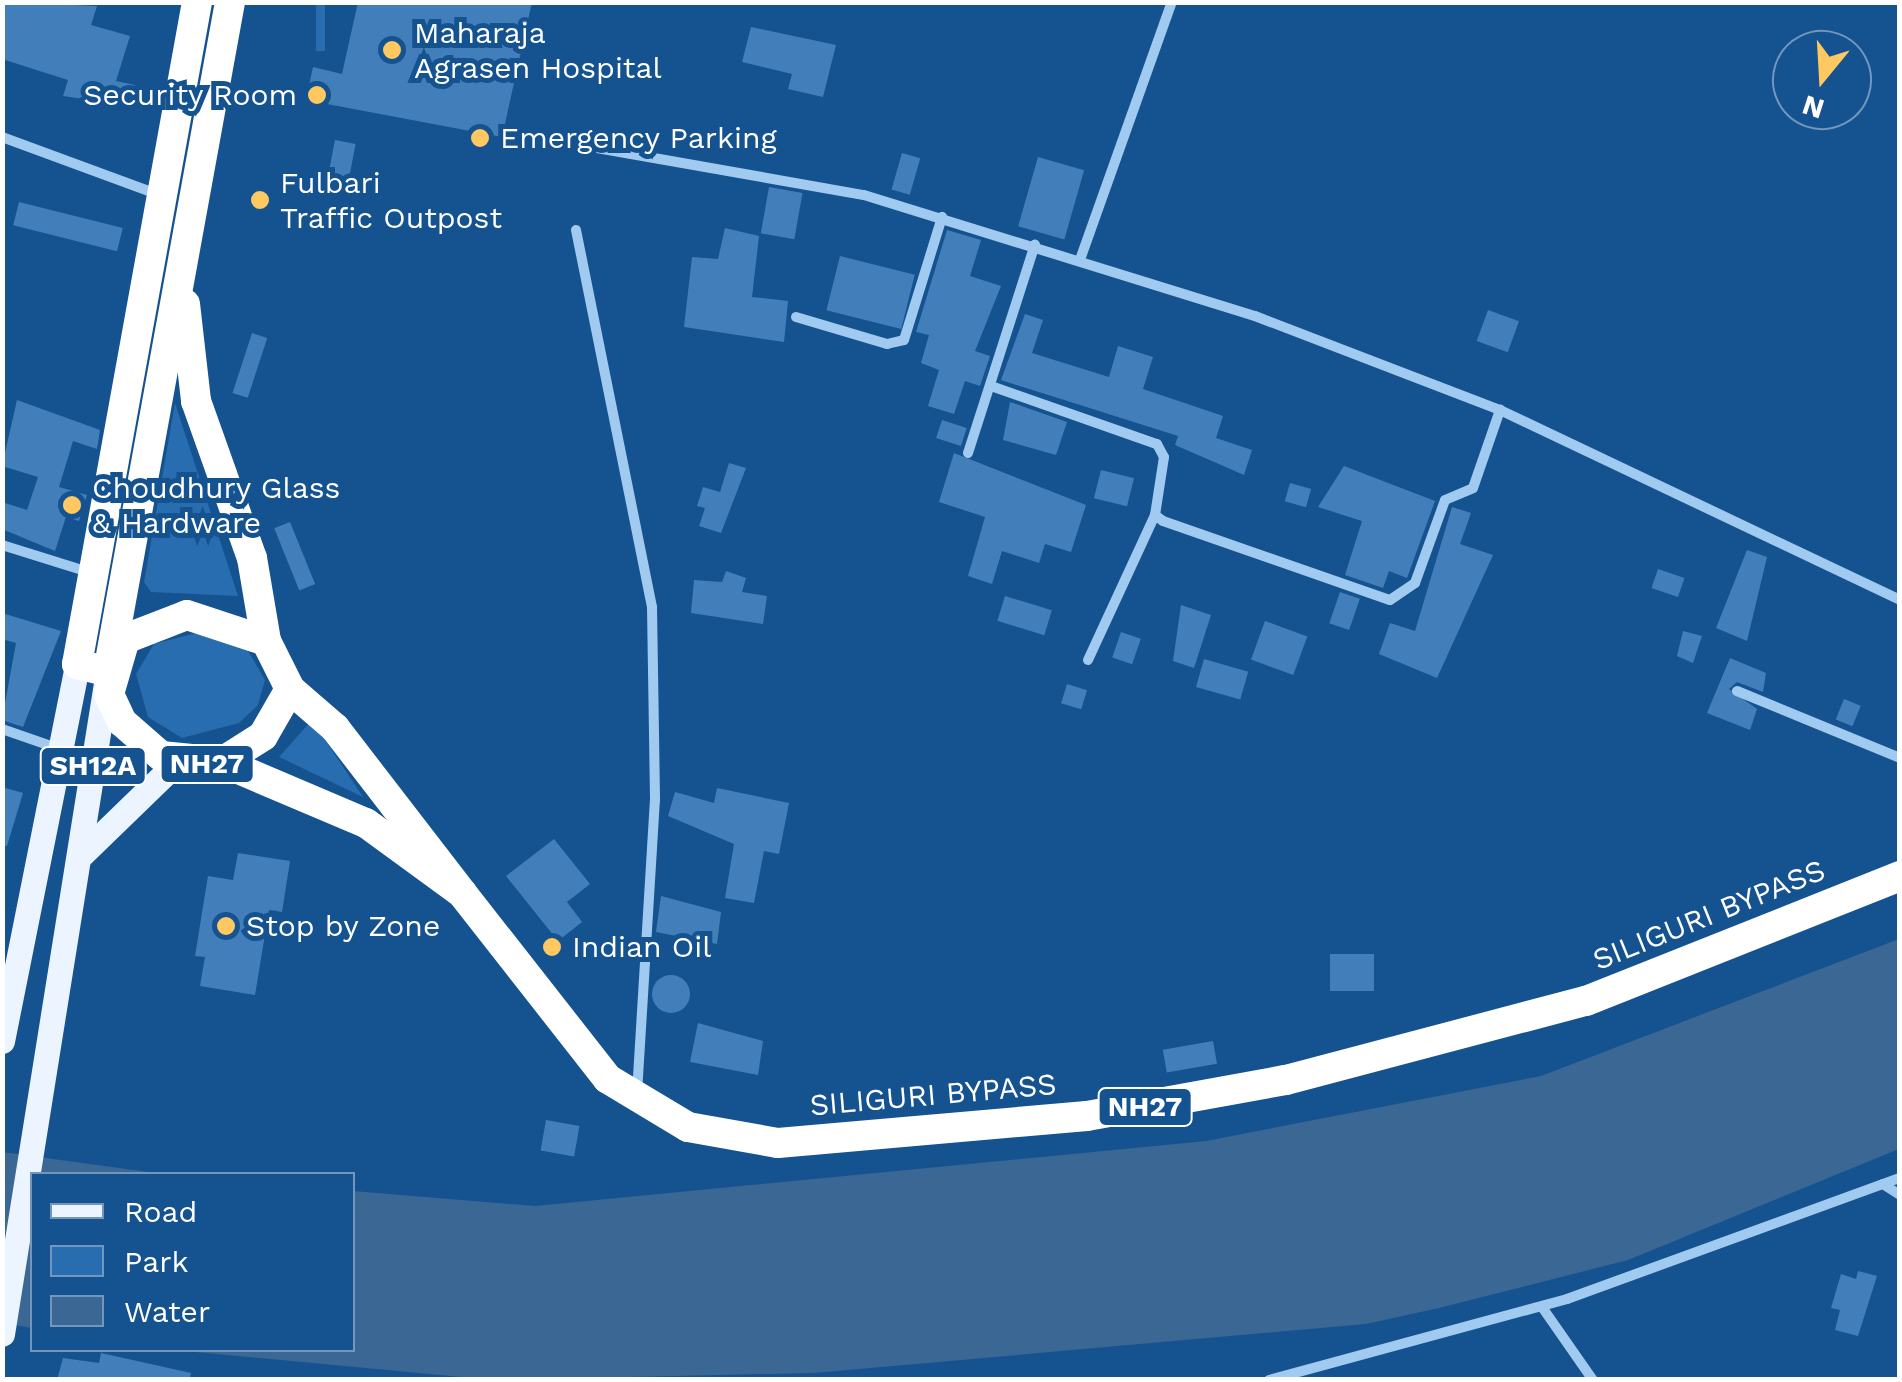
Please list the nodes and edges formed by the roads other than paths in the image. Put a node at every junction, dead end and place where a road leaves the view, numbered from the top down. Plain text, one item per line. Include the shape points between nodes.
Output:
1 (197, 2) edge
2 (230, 2) edge
3 (1172, 2) edge
4 (2, 137) edge
5 (597, 148) dead end
6 (162, 196) junction
7 (942, 217) junction
8 (576, 230) dead end
9 (1035, 244) junction
10 (181, 252) junction
11 (1081, 258) junction
12 (796, 317) dead end
13 (991, 386) junction
14 (1500, 410) junction
15 (968, 453) dead end
16 (1155, 515) junction
17 (2, 545) edge
18 (93, 574) junction
19 (1900, 600) edge
20 (266, 641) junction
21 (1088, 660) dead end
22 (77, 664) junction
23 (108, 672) junction
24 (290, 688) junction
25 (1737, 691) dead end
26 (2, 728) edge
27 (63, 750) junction
28 (1900, 758) edge
29 (177, 762) junction
30 (222, 762) junction
31 (77, 860) junction
32 (1900, 876) edge
33 (462, 892) junction
34 (2, 1040) edge
35 (637, 1099) junction
36 (1900, 1178) edge
37 (1883, 1184) junction
38 (1900, 1194) edge
39 (1542, 1307) junction
40 (2, 1334) edge
41 (1269, 1380) edge
42 (1593, 1380) edge

1 - 6 highway
2 - 10 highway, NH27
3 - 11 street
4 - 6 street
5 - 7 street via 818,184
6 - 18 highway
7 - 9 street
7 - 12 street via 904,340 888,344
8 - 35 street via 653,627 655,799
9 - 11 street
9 - 13 street
10 - 20 highway, NH27 via 196,401 252,558
10 - 23 highway, NH27
11 - 14 street
13 - 15 street
13 - 16 street via 1157,444 1164,457
14 - 16 street via 1472,488 1445,500 1415,583 1396,599 1325,583
14 - 19 street
16 - 21 street
17 - 18 street
18 - 22 highway
20 - 23 highway via 213,617 162,619 125,639
20 - 24 highway, NH27
22 - 23 highway
22 - 27 main road, SH12A
23 - 29 highway, NH27 via 122,722
23 - 31 main road, SH12A
24 - 30 highway, NH27 via 264,736
24 - 33 highway, NH27 via 335,728
25 - 28 street
26 - 27 street
27 - 34 main road, SH12A
29 - 30 highway, NH27
29 - 31 main road, SH12A via 133,795
30 - 33 highway, NH27 via 366,823
31 - 40 main road, SH12A
32 - 35 highway, SILIGURI BYPASS / NH27 via 1512,1025 1176,1102 778,1143 688,1128
33 - 35 highway, SILIGURI BYPASS / NH27 via 572,1042
36 - 37 street
37 - 38 street
37 - 39 street
39 - 41 street
39 - 42 street

